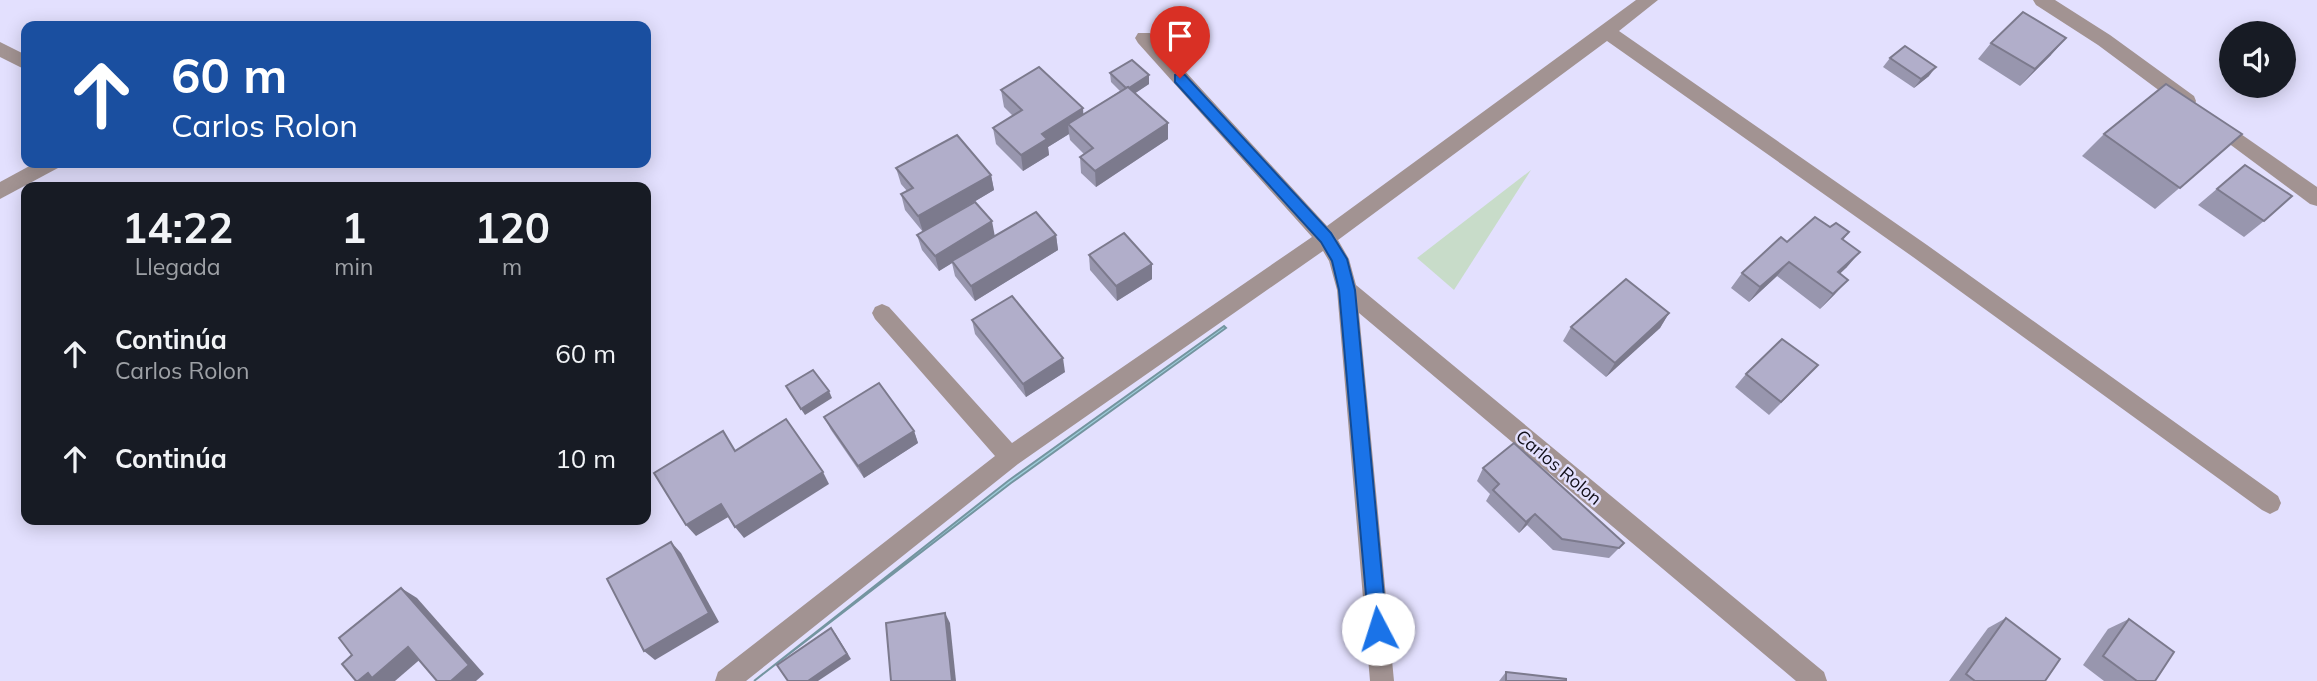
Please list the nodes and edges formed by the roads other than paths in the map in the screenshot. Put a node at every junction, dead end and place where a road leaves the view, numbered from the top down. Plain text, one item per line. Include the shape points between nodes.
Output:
1 (1649, 0) edge
2 (2042, 0) edge
3 (1606, 32) junction
4 (1144, 38) dead end
5 (0, 49) edge
6 (21, 60) edge
7 (42, 168) edge
8 (0, 191) edge
9 (2317, 198) edge
10 (1326, 238) junction
11 (1347, 290) junction
12 (882, 313) dead end
13 (1010, 457) junction
14 (2270, 503) dead end
15 (727, 681) edge
16 (1382, 681) edge
17 (1815, 681) edge

1 - 3 street
2 - 9 street via 2104,40
3 - 10 street
3 - 14 street
4 - 10 street
5 - 6 street
7 - 8 street
10 - 11 street via 1339,259
10 - 13 street
11 - 16 street
11 - 17 street, Carlos Rolon
12 - 13 street
13 - 15 street

